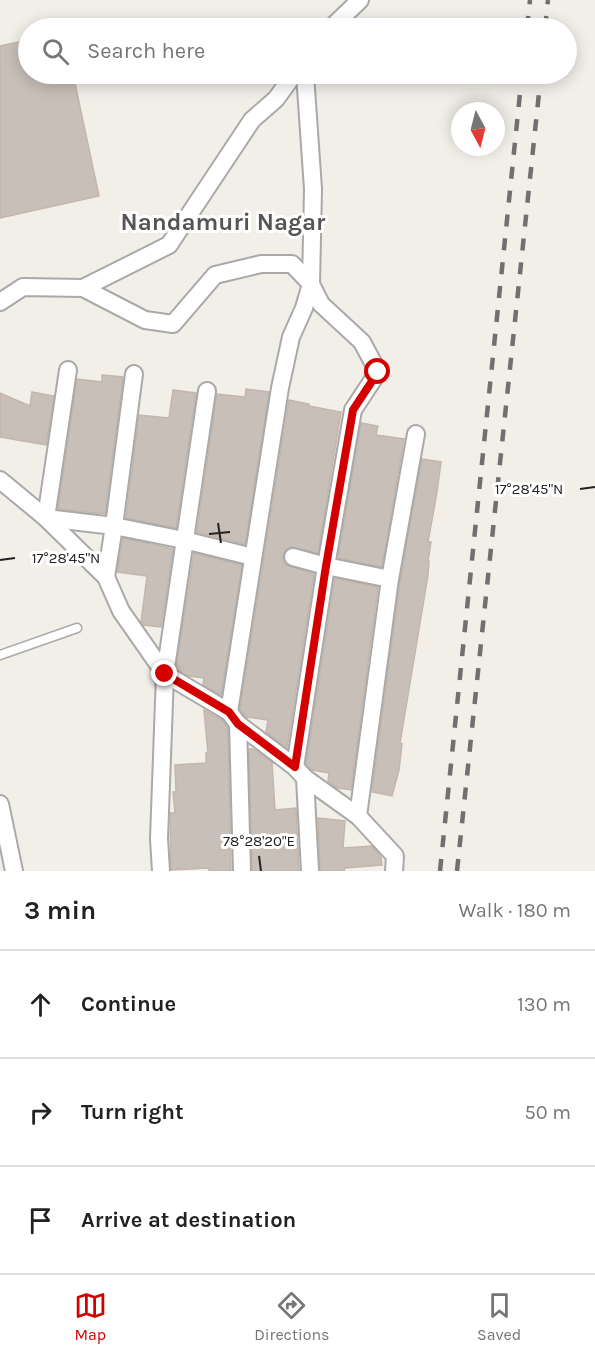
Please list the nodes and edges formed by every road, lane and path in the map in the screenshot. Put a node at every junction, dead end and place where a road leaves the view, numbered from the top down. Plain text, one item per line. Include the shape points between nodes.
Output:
1 (360, 0) edge
2 (341, 18) edge
3 (287, 84) edge
4 (306, 84) edge
5 (311, 284) junction
6 (83, 288) junction
7 (0, 302) edge
8 (68, 370) dead end
9 (134, 374) dead end
10 (207, 391) dead end
11 (416, 434) dead end
12 (0, 480) edge
13 (46, 518) junction
14 (114, 526) junction
15 (184, 540) junction
16 (253, 557) junction
17 (293, 557) dead end
18 (326, 566) junction
19 (106, 578) junction
20 (390, 579) junction
21 (76, 628) dead end
22 (0, 655) edge
23 (165, 674) junction
24 (234, 718) junction
25 (300, 773) junction
26 (0, 804) edge
27 (358, 816) junction
28 (14, 871) edge
29 (161, 871) edge
30 (242, 871) edge
31 (310, 871) edge
32 (394, 871) edge

1 - 2 street
3 - 6 street via 252,120 169,245
4 - 5 street via 313,189
5 - 6 street via 292,264 261,264 215,275 174,324 145,320
5 - 16 street via 291,338 280,388
5 - 18 street via 321,304 362,342 378,372 353,410
6 - 7 street via 22,287
8 - 13 street
9 - 14 street
10 - 15 street
11 - 20 street
12 - 13 street
13 - 14 street
13 - 19 street
14 - 15 street
14 - 19 street
15 - 16 street
15 - 23 street
16 - 24 street
17 - 18 street
18 - 20 street
18 - 25 street
19 - 23 street via 121,611
20 - 27 street
21 - 22 lane
23 - 24 street
23 - 29 street
24 - 25 street
24 - 30 street
25 - 27 street
25 - 31 street
26 - 28 street
27 - 32 street via 395,856

